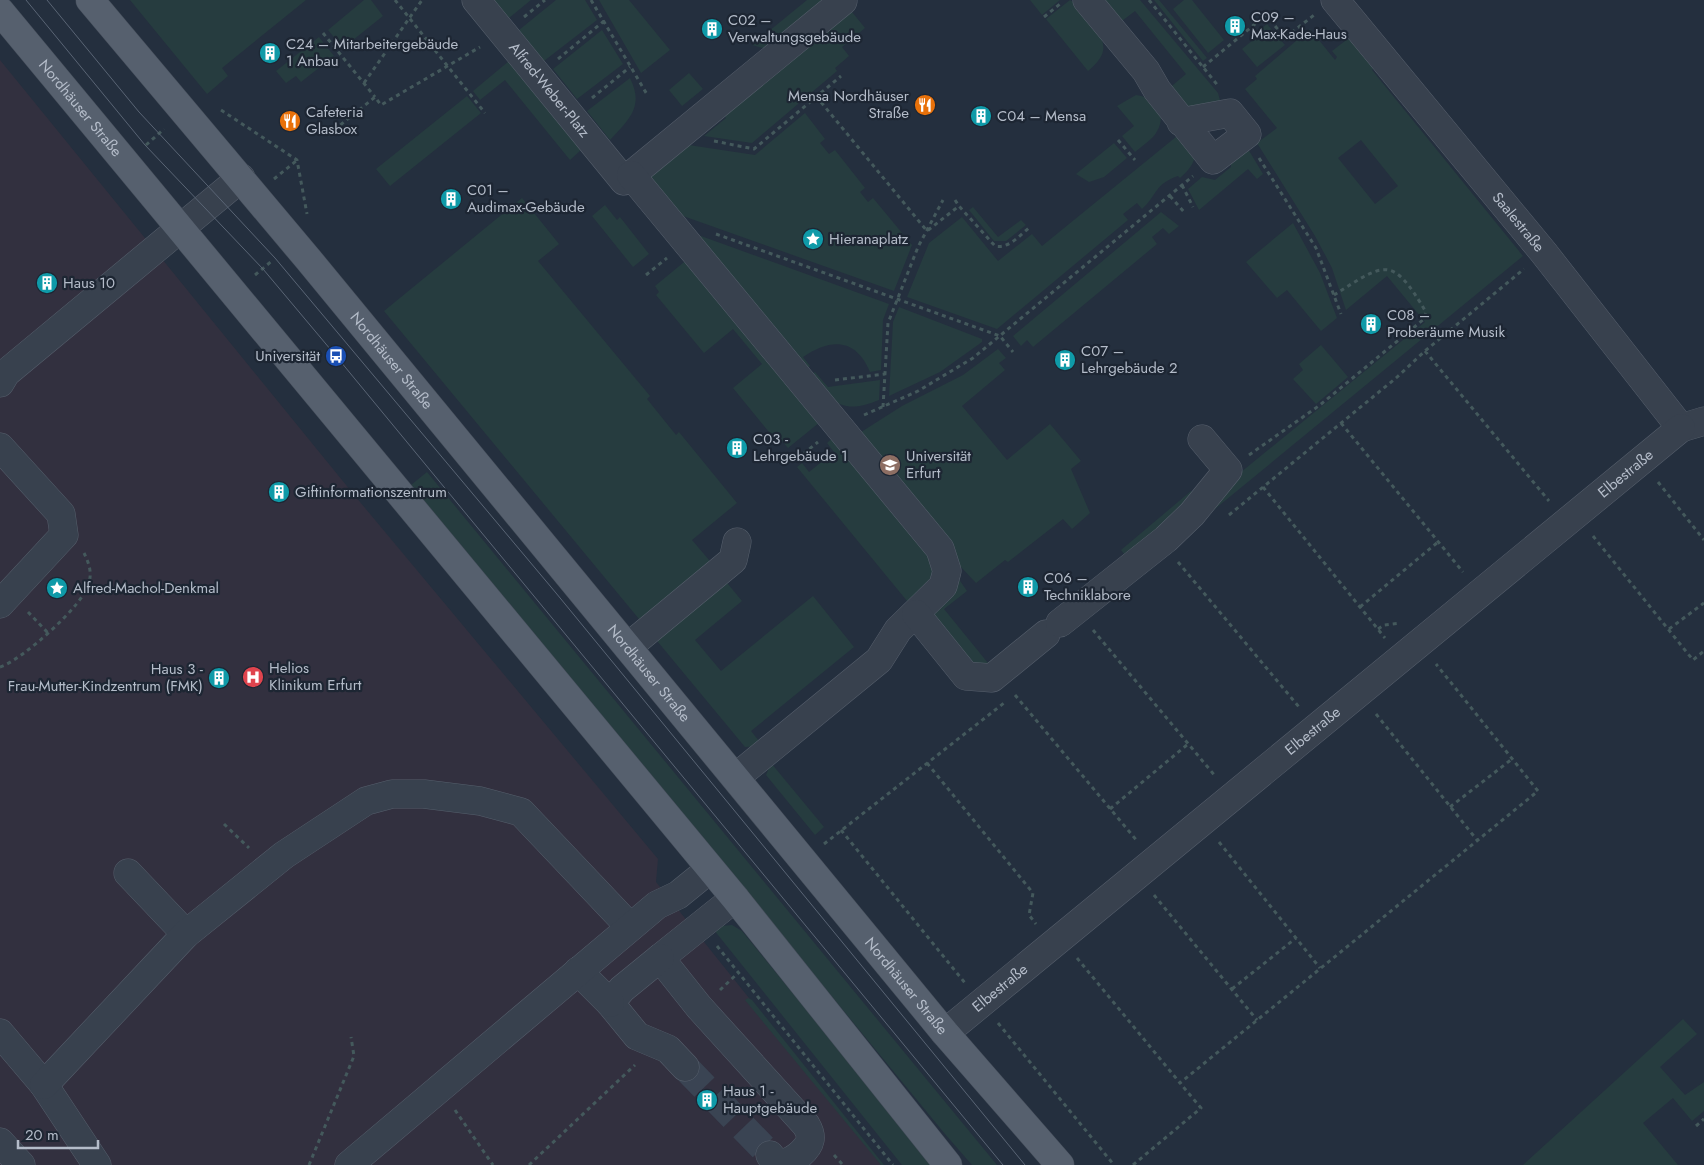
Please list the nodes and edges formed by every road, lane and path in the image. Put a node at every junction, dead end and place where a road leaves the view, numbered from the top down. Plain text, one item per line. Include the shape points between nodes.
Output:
1 (90, 0) edge
2 (395, 0) edge
3 (422, 0) edge
4 (476, 0) edge
5 (590, 0) edge
6 (1087, 0) edge
7 (1149, 0) edge
8 (1335, 0) edge
9 (843, 2) dead end
10 (1053, 10) dead end
11 (0, 11) edge
12 (1044, 17) dead end
13 (410, 18) junction
14 (604, 21) junction
15 (1293, 32) dead end
16 (323, 33) dead end
17 (504, 33) junction
18 (448, 66) junction
19 (1203, 66) junction
20 (630, 67) junction
21 (538, 75) junction
22 (841, 76) dead end
23 (364, 83) junction
24 (648, 96) dead end
25 (816, 96) junction
26 (375, 97) junction
27 (219, 109) dead end
28 (486, 113) dead end
29 (570, 115) junction
30 (159, 122) dead end
31 (1181, 122) junction
32 (1238, 123) junction
33 (328, 135) dead end
34 (1118, 140) dead end
35 (743, 147) dead end
36 (140, 149) dead end
37 (297, 160) junction
38 (1135, 160) dead end
39 (1213, 160) junction
40 (241, 178) junction
41 (275, 178) dead end
42 (628, 178) junction
43 (1182, 186) junction
44 (1170, 196) junction
45 (943, 200) dead end
46 (955, 200) dead end
47 (960, 206) junction
48 (1193, 207) dead end
49 (1184, 212) dead end
50 (307, 218) dead end
51 (1030, 227) dead end
52 (927, 231) junction
53 (711, 232) dead end
54 (172, 236) junction
55 (275, 258) dead end
56 (256, 280) dead end
57 (1334, 295) junction
58 (897, 300) junction
59 (1341, 314) dead end
60 (1000, 336) junction
61 (1425, 350) dead end
62 (1013, 352) dead end
63 (885, 374) junction
64 (830, 381) dead end
65 (0, 383) edge
66 (883, 407) junction
67 (1341, 423) dead end
68 (1692, 424) edge
69 (838, 425) junction
70 (1202, 439) dead end
71 (0, 447) edge
72 (1641, 461) junction
73 (1228, 470) junction
74 (1262, 487) dead end
75 (1541, 492) dead end
76 (1576, 514) junction
77 (64, 535) junction
78 (1704, 540) edge
79 (737, 542) dead end
80 (1438, 542) junction
81 (1176, 559) dead end
82 (1463, 572) dead end
83 (1704, 603) edge
84 (0, 604) edge
85 (1360, 607) junction
86 (29, 613) dead end
87 (916, 614) junction
88 (1093, 629) dead end
89 (1669, 630) junction
90 (48, 633) junction
91 (1385, 638) dead end
92 (1420, 643) junction
93 (628, 647) junction
94 (1704, 651) edge
95 (0, 667) edge
96 (1358, 693) junction
97 (1014, 694) dead end
98 (1296, 703) dead end
99 (1188, 744) junction
100 (1512, 759) junction
101 (927, 763) dead end
102 (1215, 776) dead end
103 (736, 777) junction
104 (1450, 807) junction
105 (1110, 809) junction
106 (1202, 822) junction
107 (224, 824) dead end
108 (841, 830) dead end
109 (1135, 839) dead end
110 (1477, 840) junction
111 (269, 867) junction
112 (710, 869) junction
113 (128, 872) dead end
114 (1138, 875) junction
115 (1033, 893) dead end
116 (735, 898) junction
117 (702, 926) junction
118 (630, 927) junction
119 (186, 934) junction
120 (1296, 938) junction
121 (1060, 939) junction
122 (660, 958) junction
123 (1320, 968) junction
124 (578, 971) junction
125 (738, 973) junction
126 (1232, 990) junction
127 (972, 991) dead end
128 (610, 1003) junction
129 (699, 1007) junction
130 (1257, 1020) junction
131 (0, 1033) edge
132 (946, 1033) junction
133 (1006, 1034) dead end
134 (351, 1037) dead end
135 (657, 1044) junction
136 (685, 1067) tunnel mouth
137 (1180, 1083) junction
138 (44, 1085) junction
139 (440, 1088) junction
140 (1704, 1120) edge
141 (1696, 1126) dead end
142 (0, 1142) edge
143 (775, 1161) edge
144 (21, 1165) edge
145 (98, 1165) edge
146 (309, 1165) edge
147 (349, 1165) edge
148 (493, 1165) edge
149 (529, 1165) edge
150 (893, 1165) edge
151 (948, 1165) edge
152 (1060, 1165) edge
153 (1114, 1165) edge
154 (1133, 1165) edge

1 - 40 main road, Nordhäuser Straße
2 - 13 path
3 - 13 path
4 - 17 street, Alfred-Weber-Platz
5 - 14 path
6 - 31 street via 1146,71
7 - 19 path
8 - 68 street, Saalestraße via 1544,253
9 - 42 street
10 - 12 path
11 - 54 main road, Nordhäuser Straße
13 - 18 path
13 - 23 path
14 - 20 path
14 - 21 path
15 - 19 path via 1285,38 1266,15
16 - 23 path
17 - 18 path
17 - 21 street, Alfred-Weber-Platz
18 - 26 path via 380,105
18 - 28 path
19 - 32 path via 1223,92
20 - 24 path
20 - 29 path
21 - 29 street, Alfred-Weber-Platz
22 - 25 path
23 - 26 path
25 - 35 path via 754,149
25 - 52 path
26 - 33 path
27 - 37 path
29 - 42 street, Alfred-Weber-Platz
30 - 36 path via 165,129
31 - 32 street
31 - 39 street
32 - 39 street
32 - 57 path via 1316,248
34 - 38 path
37 - 41 path
37 - 50 path
39 - 43 path
40 - 54 street
40 - 93 main road, Nordhäuser Straße
42 - 69 street
43 - 44 path
43 - 48 path
44 - 49 path
44 - 60 path
45 - 52 path
46 - 47 path
47 - 51 path via 995,246 1008,245
47 - 52 path
52 - 58 path
53 - 58 path
54 - 65 street via 6,373
54 - 112 main road, Nordhäuser Straße
55 - 56 path via 253,276
57 - 59 path
57 - 73 path via 1367,274 1381,268 1392,270 1426,312 1424,319 1320,405
58 - 60 path
58 - 63 path via 888,323
60 - 62 path
60 - 66 path via 958,369
61 - 75 path
63 - 64 path
63 - 66 path
66 - 69 path
67 - 80 path
68 - 72 street, Elbestraße
69 - 87 street via 944,556 947,571 944,586
70 - 73 street
71 - 77 street via 61,514
72 - 76 street, Elbestraße
72 - 78 path
73 - 87 street via 1192,514 1166,539 992,678 966,676
74 - 85 path
76 - 89 path
76 - 92 street, Elbestraße
77 - 84 street
77 - 90 path via 82,547 90,565 89,584 82,599
79 - 93 street via 734,560
80 - 82 path
80 - 85 path
81 - 98 path
83 - 89 path
85 - 91 path
86 - 90 path
87 - 103 street via 898,630 879,660
88 - 99 path
89 - 94 path via 1693,660
90 - 95 path via 27,651
92 - 96 street, Elbestraße
92 - 100 path
93 - 103 main road, Nordhäuser Straße
96 - 104 path
96 - 106 street, Elbestraße
97 - 105 path
99 - 102 path
99 - 105 path
100 - 104 path
100 - 110 path via 1538,791
101 - 115 path
103 - 132 main road, Nordhäuser Straße
104 - 110 path
105 - 109 path
106 - 114 street, Elbestraße
106 - 120 path
107 - 111 path
108 - 127 path
110 - 123 path
111 - 118 street via 366,801 392,794 424,794 480,801 521,812
111 - 119 street
112 - 116 main road, Nordhäuser Straße
112 - 118 street
113 - 119 street
114 - 121 street, Elbestraße
114 - 126 path
116 - 117 street
116 - 151 main road, Nordhäuser Straße
117 - 122 street
117 - 125 path
118 - 124 street
119 - 138 street
120 - 123 path
120 - 126 path
121 - 132 street, Elbestraße
121 - 137 path
122 - 128 street
122 - 129 street
123 - 130 path
124 - 128 street
124 - 139 street
125 - 129 path
125 - 150 path
126 - 130 path
128 - 135 street via 637,1036
129 - 143 street via 810,1133 806,1148 792,1160 785,1163
130 - 137 path
131 - 138 street
132 - 152 main road, Nordhäuser Straße
133 - 153 path
134 - 146 path via 354,1056
135 - 136 street via 668,1049
135 - 149 path
137 - 154 path via 1201,1108
138 - 145 street
139 - 147 street
139 - 148 path
140 - 141 path
142 - 144 street

